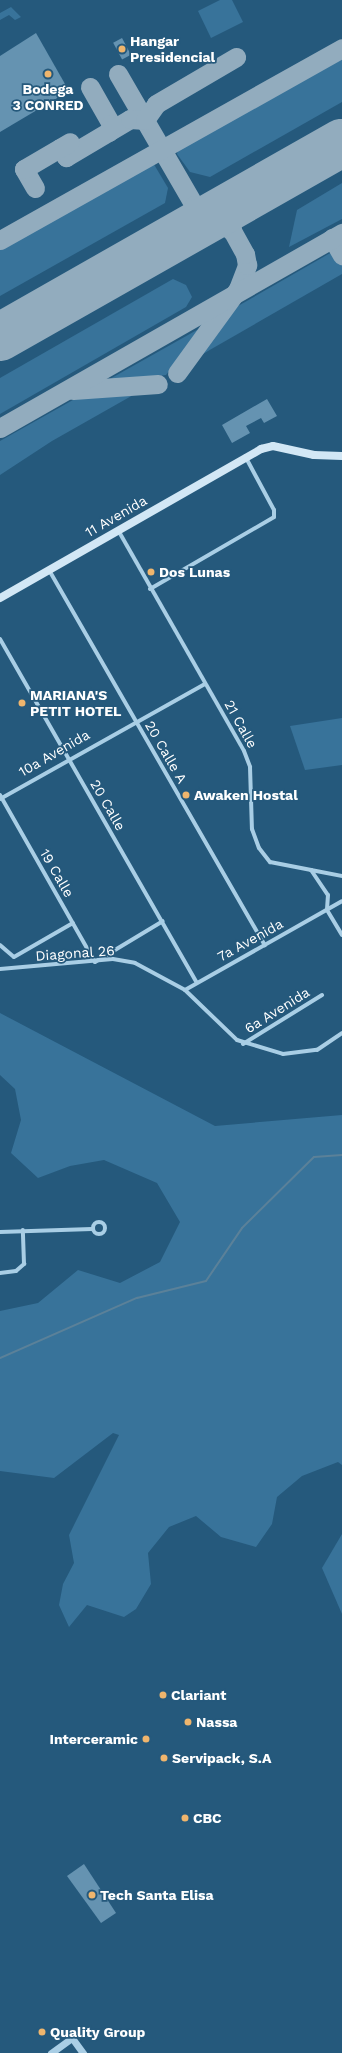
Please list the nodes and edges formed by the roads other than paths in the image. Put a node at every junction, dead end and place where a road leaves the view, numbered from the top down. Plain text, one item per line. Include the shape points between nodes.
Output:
1 (245, 456) junction
2 (342, 456) edge
3 (118, 530) junction
4 (49, 570) junction
5 (150, 589) junction
6 (0, 598) edge
7 (0, 639) edge
8 (205, 684) junction
9 (136, 721) junction
10 (69, 760) junction
11 (1, 798) edge
12 (311, 870) junction
13 (342, 876) edge
14 (342, 901) edge
15 (327, 910) junction
16 (162, 921) junction
17 (73, 924) junction
18 (342, 935) edge
19 (265, 944) junction
20 (0, 945) edge
21 (95, 962) junction
22 (0, 969) edge
23 (197, 983) junction
24 (185, 990) junction
25 (322, 995) dead end
26 (342, 1033) edge
27 (243, 1044) junction
28 (92, 1229) dead end
29 (23, 1230) junction
30 (0, 1232) edge
31 (0, 1273) edge
32 (51, 2053) edge
33 (83, 2053) edge

1 - 2 main road via 273,446 314,455
1 - 3 main road, 11 Avenida
1 - 5 street via 274,510 274,517
3 - 4 main road, 11 Avenida
3 - 5 street, 21 Calle
4 - 6 main road, 11 Avenida
4 - 9 street, 20 Calle A
5 - 8 street, 21 Calle
7 - 10 street, 20 Calle
8 - 9 street, 10a Avenida
8 - 12 street, 21 Calle via 247,759 252,829 259,848 270,862
9 - 10 street, 10a Avenida
9 - 19 street, 20 Calle A
10 - 11 street, 10a Avenida
10 - 16 street, 20 Calle
11 - 17 street, 19 Calle
12 - 13 street, 21 Calle
12 - 15 street via 328,895
14 - 15 street, 7a Avenida
15 - 18 street
15 - 19 street, 7a Avenida
16 - 21 street
16 - 23 street, 20 Calle
17 - 20 street via 23,953 9,956
17 - 21 street, 19 Calle
19 - 23 street, 7a Avenida
21 - 22 street, Diagonal 26
21 - 24 street, Diagonal 26 via 113,960 135,963
23 - 24 street, 7a Avenida
24 - 27 street, Diagonal 26 via 221,1027
25 - 27 street, 6a Avenida
26 - 27 street via 317,1050 296,1054
28 - 29 street
29 - 30 street
29 - 31 street via 23,1267
32 - 33 street via 72,2038

